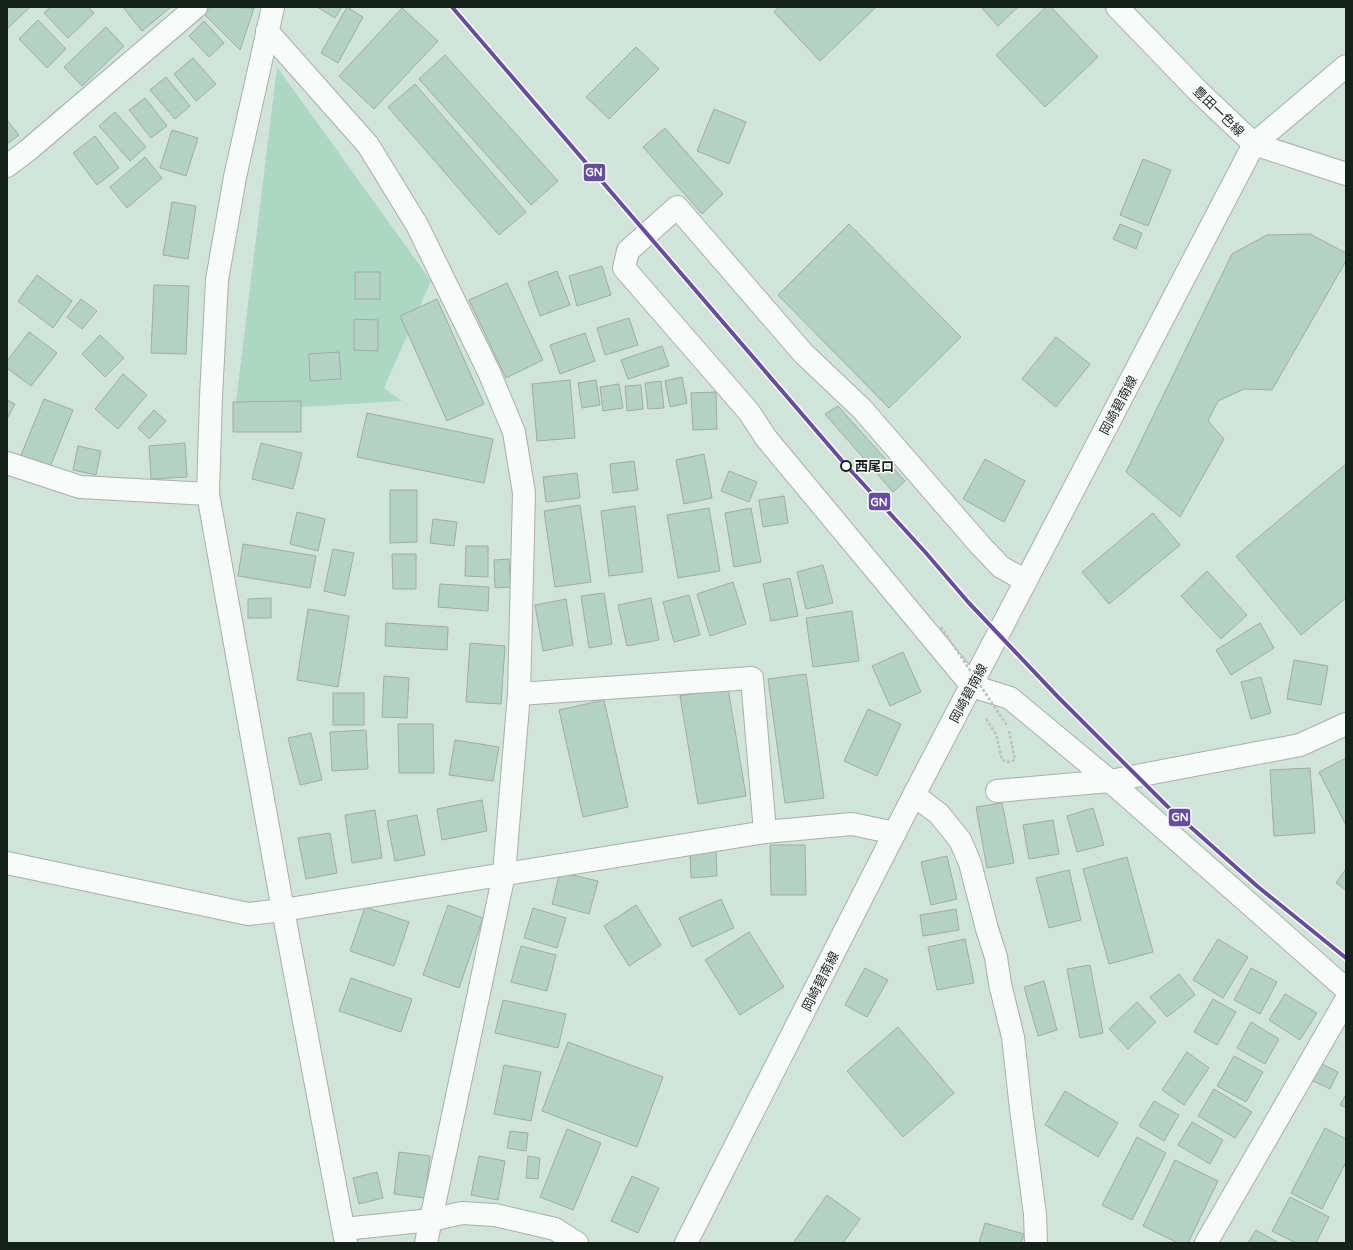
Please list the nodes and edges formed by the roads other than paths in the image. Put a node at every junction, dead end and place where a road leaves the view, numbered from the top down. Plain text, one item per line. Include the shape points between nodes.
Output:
1 (196, 7) edge
2 (273, 7) edge
3 (1117, 7) edge
4 (267, 31) junction
5 (1346, 66) edge
6 (1254, 144) junction
7 (7, 166) edge
8 (1346, 174) edge
9 (7, 463) edge
10 (208, 494) junction
11 (1026, 581) junction
12 (972, 686) junction
13 (519, 694) junction
14 (1346, 724) edge
15 (1110, 781) junction
16 (997, 791) dead end
17 (914, 796) junction
18 (765, 832) junction
19 (895, 833) junction
20 (7, 863) edge
21 (504, 874) junction
22 (283, 910) junction
23 (1346, 989) edge
24 (1346, 1000) edge
25 (431, 1220) junction
26 (345, 1236) edge
27 (426, 1243) edge
28 (577, 1243) edge
29 (686, 1243) edge
30 (1036, 1243) edge
31 (1206, 1243) edge

1 - 7 street
2 - 4 street
3 - 6 street, 豊田一色線 via 1198,91
4 - 10 street via 235,177 217,280
4 - 13 street via 368,145 393,185 417,225 489,372 514,432 524,493
5 - 6 street
6 - 8 street, 豊田一色線
6 - 11 street, 岡崎碧南線
9 - 10 street via 80,487
10 - 22 street
11 - 12 street, 岡崎碧南線
11 - 12 street via 1001,567 980,545 862,409 803,353 676,208 628,251 624,268 749,412 766,438
12 - 15 street via 1010,698
12 - 17 street, 岡崎碧南線
13 - 18 street via 752,678
13 - 21 street
14 - 15 street via 1300,746
15 - 16 street
15 - 23 street
17 - 19 street, 岡崎碧南線
17 - 30 street via 939,814 960,840 970,862 996,957 1013,1037 1035,1214
18 - 19 street via 852,824
18 - 21 street
19 - 29 street, 岡崎碧南線
20 - 22 street via 248,914
21 - 22 street
21 - 25 street
22 - 26 street
24 - 31 street
25 - 26 street
25 - 27 street
25 - 28 street via 462,1213 495,1215 556,1229

